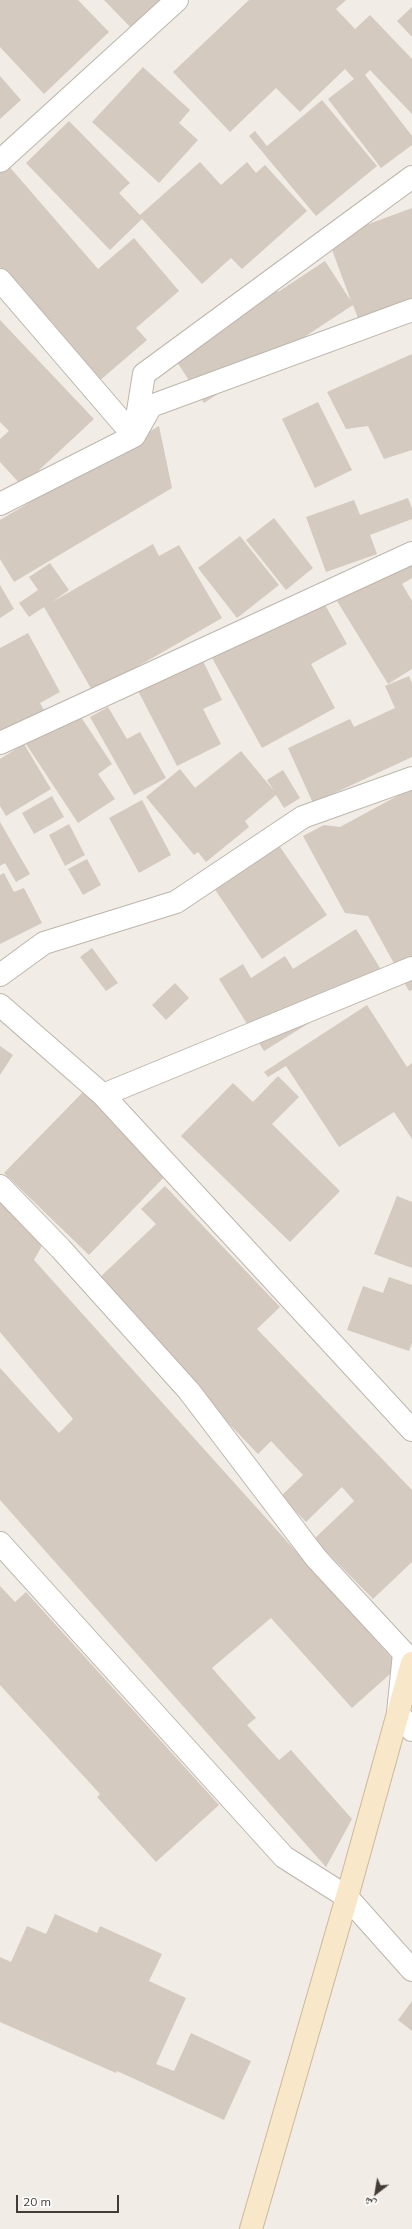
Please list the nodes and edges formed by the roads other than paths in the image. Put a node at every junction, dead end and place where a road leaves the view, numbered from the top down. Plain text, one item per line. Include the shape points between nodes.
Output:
1 (178, 0) edge
2 (0, 161) edge
3 (412, 177) edge
4 (0, 280) edge
5 (412, 310) edge
6 (134, 436) junction
7 (0, 504) edge
8 (412, 553) edge
9 (0, 742) edge
10 (412, 778) edge
11 (412, 968) edge
12 (0, 975) edge
13 (0, 1005) edge
14 (103, 1095) junction
15 (0, 1186) edge
16 (412, 1430) edge
17 (0, 1543) edge
18 (412, 1663) edge
19 (398, 1713) junction
20 (412, 1730) edge
21 (348, 1897) junction
22 (412, 1970) edge
23 (251, 2229) edge

1 - 2 street
3 - 6 street via 144,374
4 - 6 street
5 - 6 street via 152,406
6 - 7 street
8 - 9 street
10 - 12 street via 303,817 176,902 44,943
11 - 14 street
13 - 14 street
14 - 16 street
15 - 19 street via 61,1248 189,1391 316,1558 404,1653
17 - 21 street via 284,1857
18 - 19 main road
19 - 20 street
19 - 21 main road
21 - 22 street
21 - 23 main road

